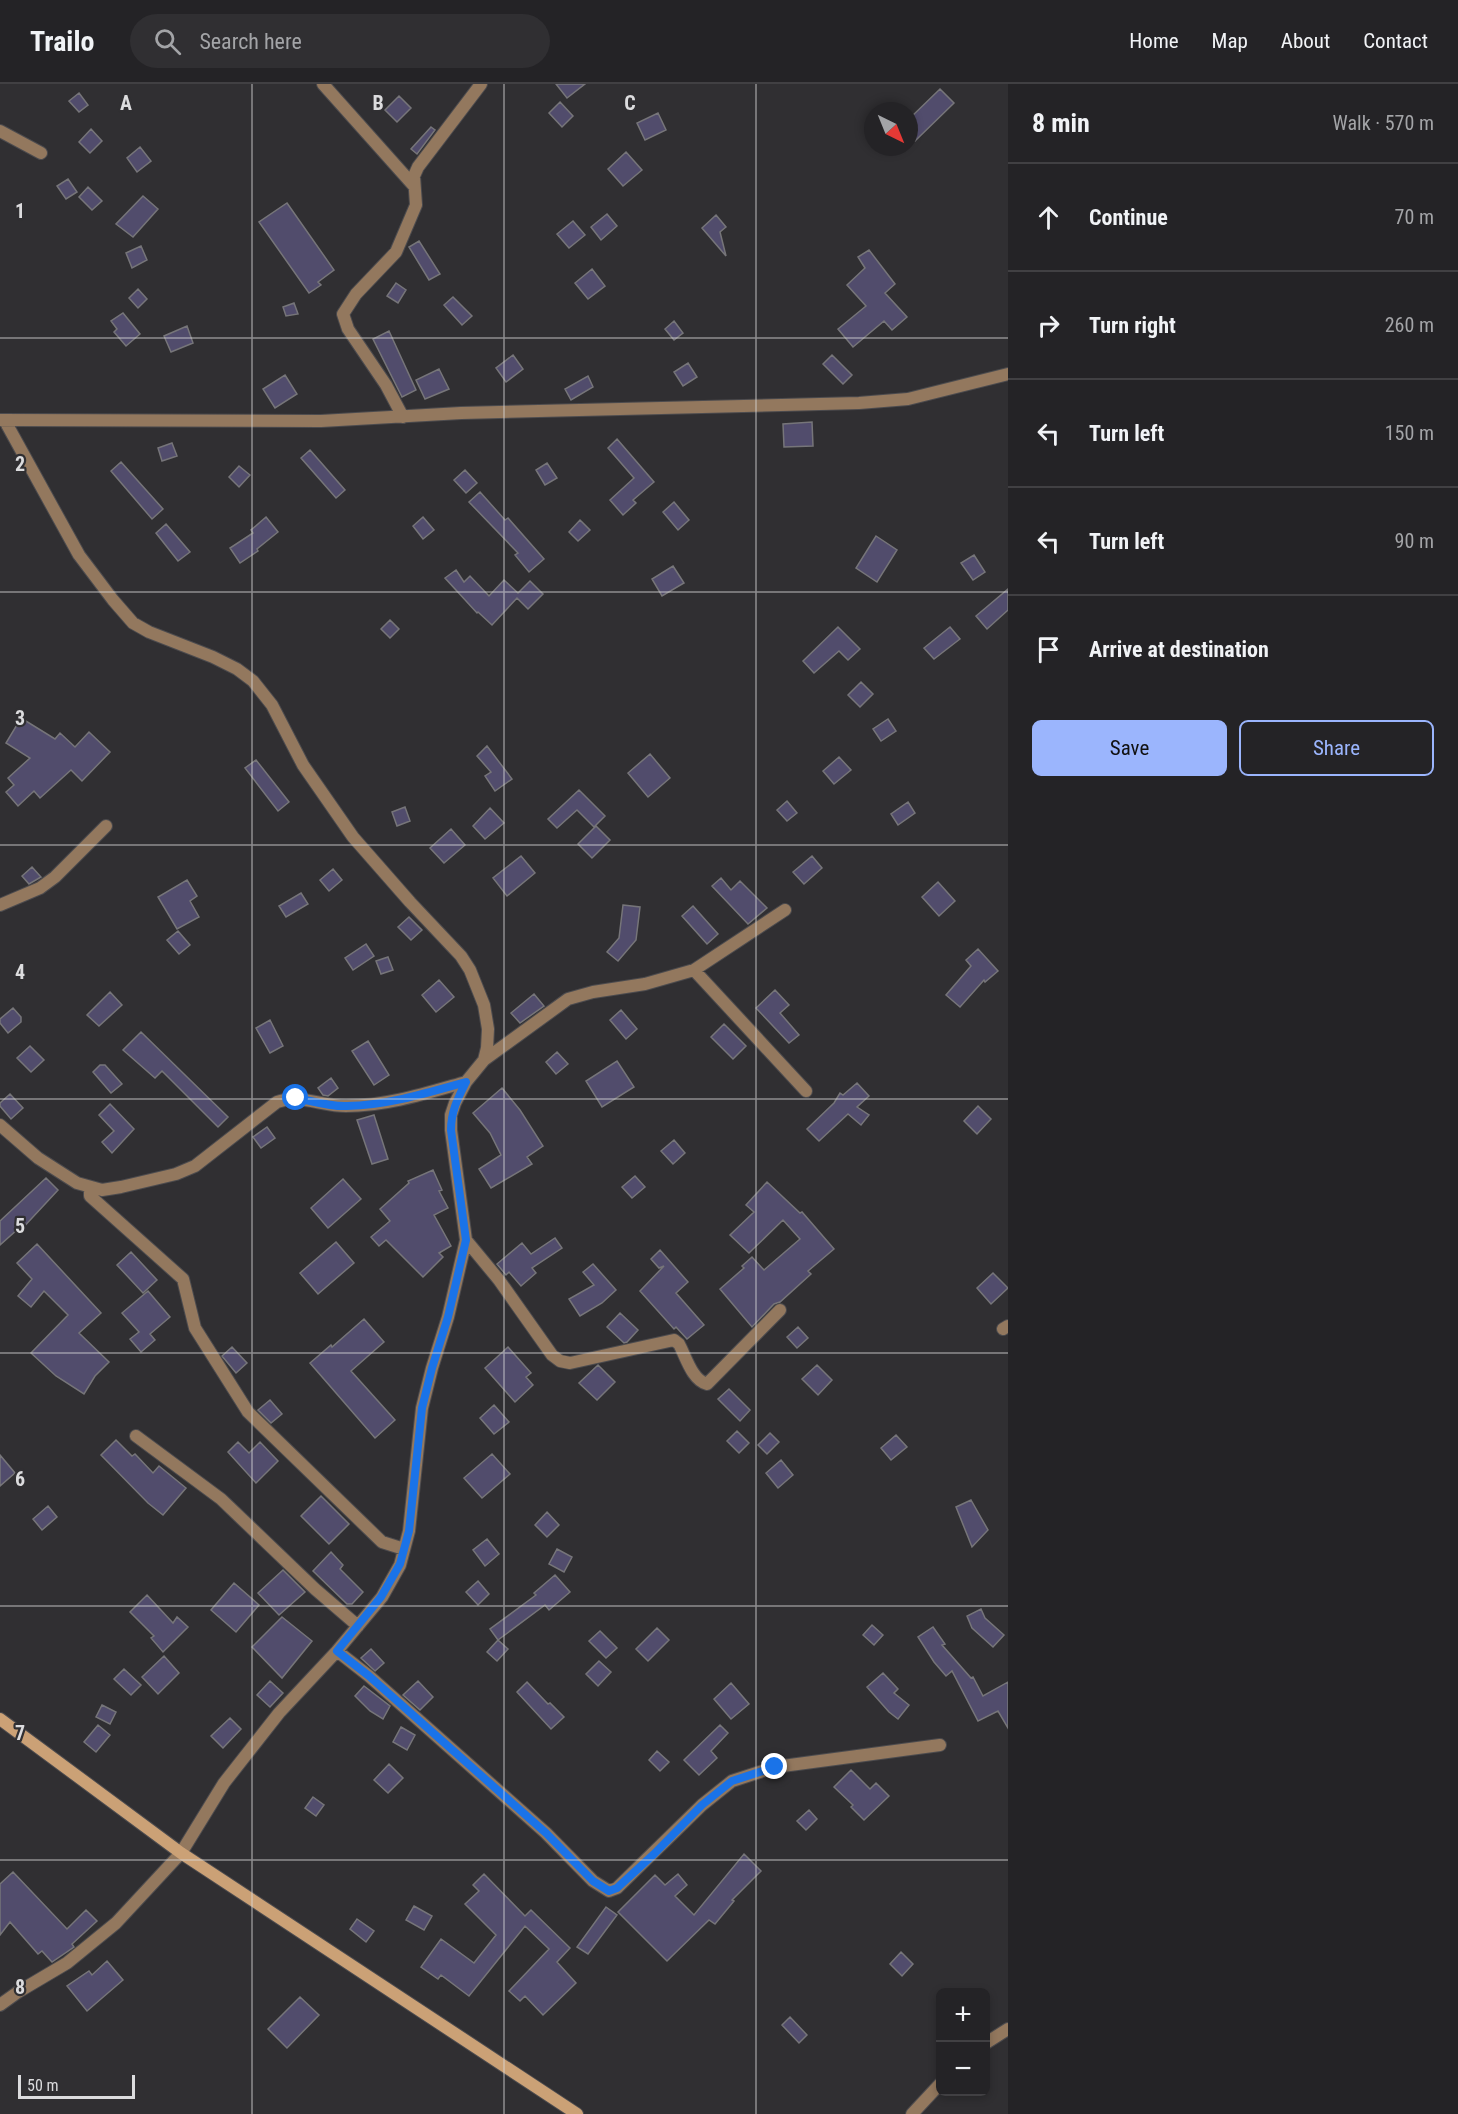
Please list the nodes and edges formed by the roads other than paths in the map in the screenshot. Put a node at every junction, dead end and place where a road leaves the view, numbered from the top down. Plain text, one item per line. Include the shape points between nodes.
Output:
1 (323, 84) edge
2 (482, 84) edge
3 (0, 131) edge
4 (41, 153) dead end
5 (414, 186) junction
6 (1008, 374) edge
7 (403, 417) junction
8 (2, 421) edge
9 (106, 826) dead end
10 (0, 905) edge
11 (785, 910) dead end
12 (694, 970) junction
13 (484, 1060) junction
14 (466, 1082) junction
15 (806, 1091) dead end
16 (0, 1125) edge
17 (90, 1188) junction
18 (466, 1240) junction
19 (780, 1310) dead end
20 (136, 1436) dead end
21 (404, 1549) junction
22 (358, 1626) junction
23 (337, 1651) junction
24 (0, 1719) edge
25 (940, 1745) dead end
26 (181, 1853) junction
27 (0, 2005) edge
28 (1008, 2029) edge
29 (988, 2042) edge
30 (936, 2088) edge
31 (577, 2114) edge
32 (912, 2114) edge

1 - 5 street
2 - 5 street via 418,167
3 - 4 street
5 - 7 street via 416,205 396,252 356,294 343,314 348,329
6 - 7 street via 908,399 869,402
7 - 8 street via 321,421
8 - 13 street via 79,555 133,623 237,669 253,681 272,705 303,765 353,837 461,956 484,1005 488,1029
9 - 10 street via 55,877
11 - 12 street
12 - 13 street via 568,999
12 - 15 street
13 - 14 street
14 - 17 street via 419,1096 345,1107 286,1099 195,1166 121,1187
14 - 18 street via 451,1115
16 - 17 street via 38,1158
17 - 21 street via 90,1196 183,1279 195,1328 248,1412 382,1542
18 - 19 street via 552,1354 570,1363 674,1340 695,1376 707,1384
18 - 21 street via 422,1408
20 - 22 street via 221,1499
21 - 22 street via 381,1597
22 - 23 street
23 - 25 street via 546,1833 593,1881 609,1891 617,1888 732,1781 775,1767
23 - 26 street via 279,1713 224,1782
24 - 26 main road
26 - 27 street via 116,1923 67,1963
26 - 31 main road
28 - 29 street
30 - 32 street

